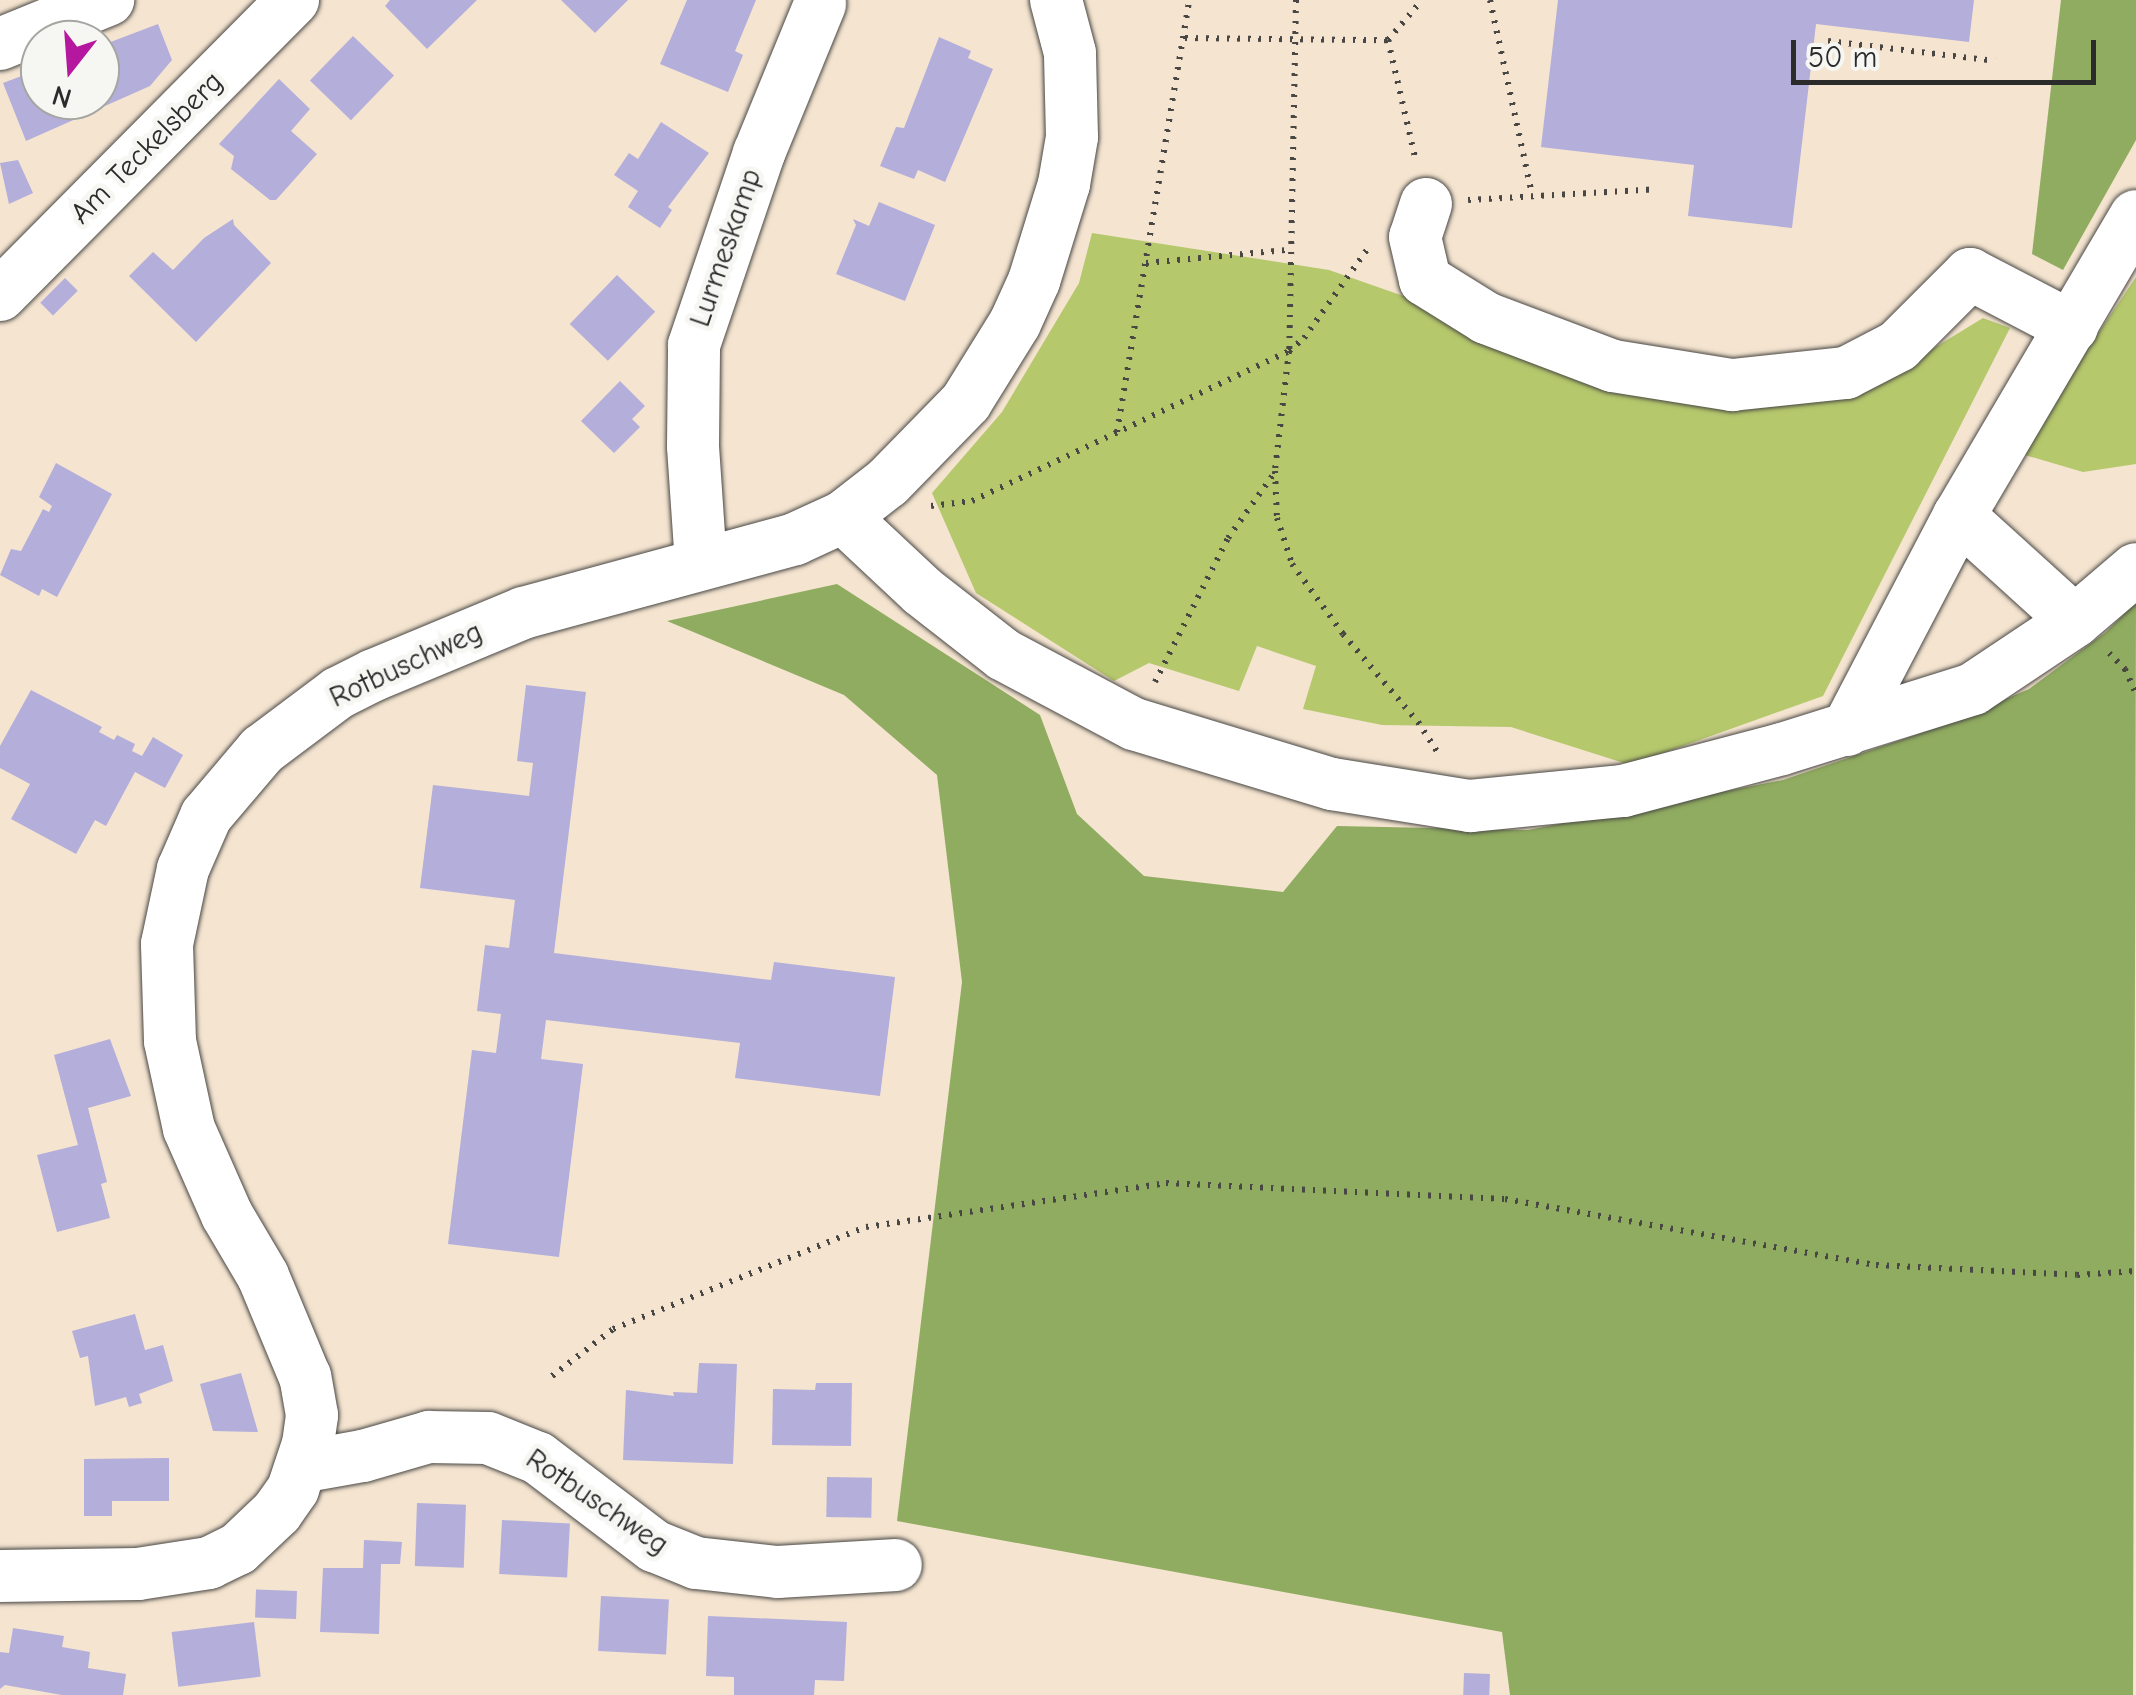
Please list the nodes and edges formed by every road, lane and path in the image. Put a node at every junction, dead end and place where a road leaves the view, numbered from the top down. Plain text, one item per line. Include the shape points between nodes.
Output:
1 (108, 0) edge
2 (293, 0) edge
3 (1056, 0) edge
4 (1189, 0) edge
5 (1296, 0) edge
6 (1422, 0) edge
7 (1490, 0) edge
8 (820, 4) dead end
9 (1184, 38) junction
10 (1298, 38) junction
11 (1388, 40) junction
12 (1828, 41) dead end
13 (0, 44) edge
14 (1995, 61) dead end
15 (1656, 189) dead end
16 (1532, 195) junction
17 (1426, 204) junction
18 (2136, 216) edge
19 (1288, 250) junction
20 (1146, 263) junction
21 (0, 295) edge
22 (2072, 327) junction
23 (1289, 351) junction
24 (1118, 432) junction
25 (1276, 471) junction
26 (972, 502) dead end
27 (1959, 516) junction
28 (843, 517) junction
29 (701, 564) junction
30 (2136, 569) edge
31 (2076, 621) junction
32 (2125, 669) dead end
33 (2136, 694) edge
34 (1134, 724) junction
35 (1847, 730) junction
36 (1470, 806) junction
37 (2136, 1271) edge
38 (552, 1376) dead end
39 (301, 1467) junction
40 (896, 1565) dead end
41 (0, 1576) edge

1 - 13 street
2 - 21 street, Am Teckelsberg
3 - 28 street, Rotbuschweg via 1070,53 1072,137 1034,281 966,402 888,482
4 - 9 path
5 - 10 path
6 - 11 path
7 - 16 path
8 - 29 street, Lurmeskamp via 759,153 694,344
9 - 10 path
9 - 20 path
10 - 11 path
10 - 19 path
11 - 17 path
12 - 14 path
15 - 16 path
16 - 17 path
17 - 22 street via 1415,237 1425,280 1486,318 1612,366 1732,385 1846,373 1898,346 1970,274
17 - 23 path via 1401,210 1382,230
18 - 22 street
19 - 20 path
19 - 23 path
20 - 24 path
22 - 27 street
23 - 24 path
23 - 25 path
24 - 26 path
25 - 34 path via 1228,538
25 - 36 path via 1277,518 1292,564 1418,722
27 - 31 street
27 - 35 street
28 - 29 street, Rotbuschweg via 795,539
28 - 34 street via 1004,655
29 - 39 street, Rotbuschweg via 523,612 338,693 240,772 194,841 168,944 170,1041 189,1129 305,1376 312,1415
30 - 31 street
31 - 35 street via 1973,689
32 - 33 path
34 - 36 street via 1332,784
35 - 36 street via 1623,791
37 - 38 path via 2077,1276 1876,1265 1505,1198 1166,1183 866,1227 613,1330
39 - 40 street, Rotbuschweg via 429,1437 488,1438 538,1458 654,1546 696,1563 778,1572
39 - 41 street, Rotbuschweg via 293,1490 259,1533 209,1563 138,1574

